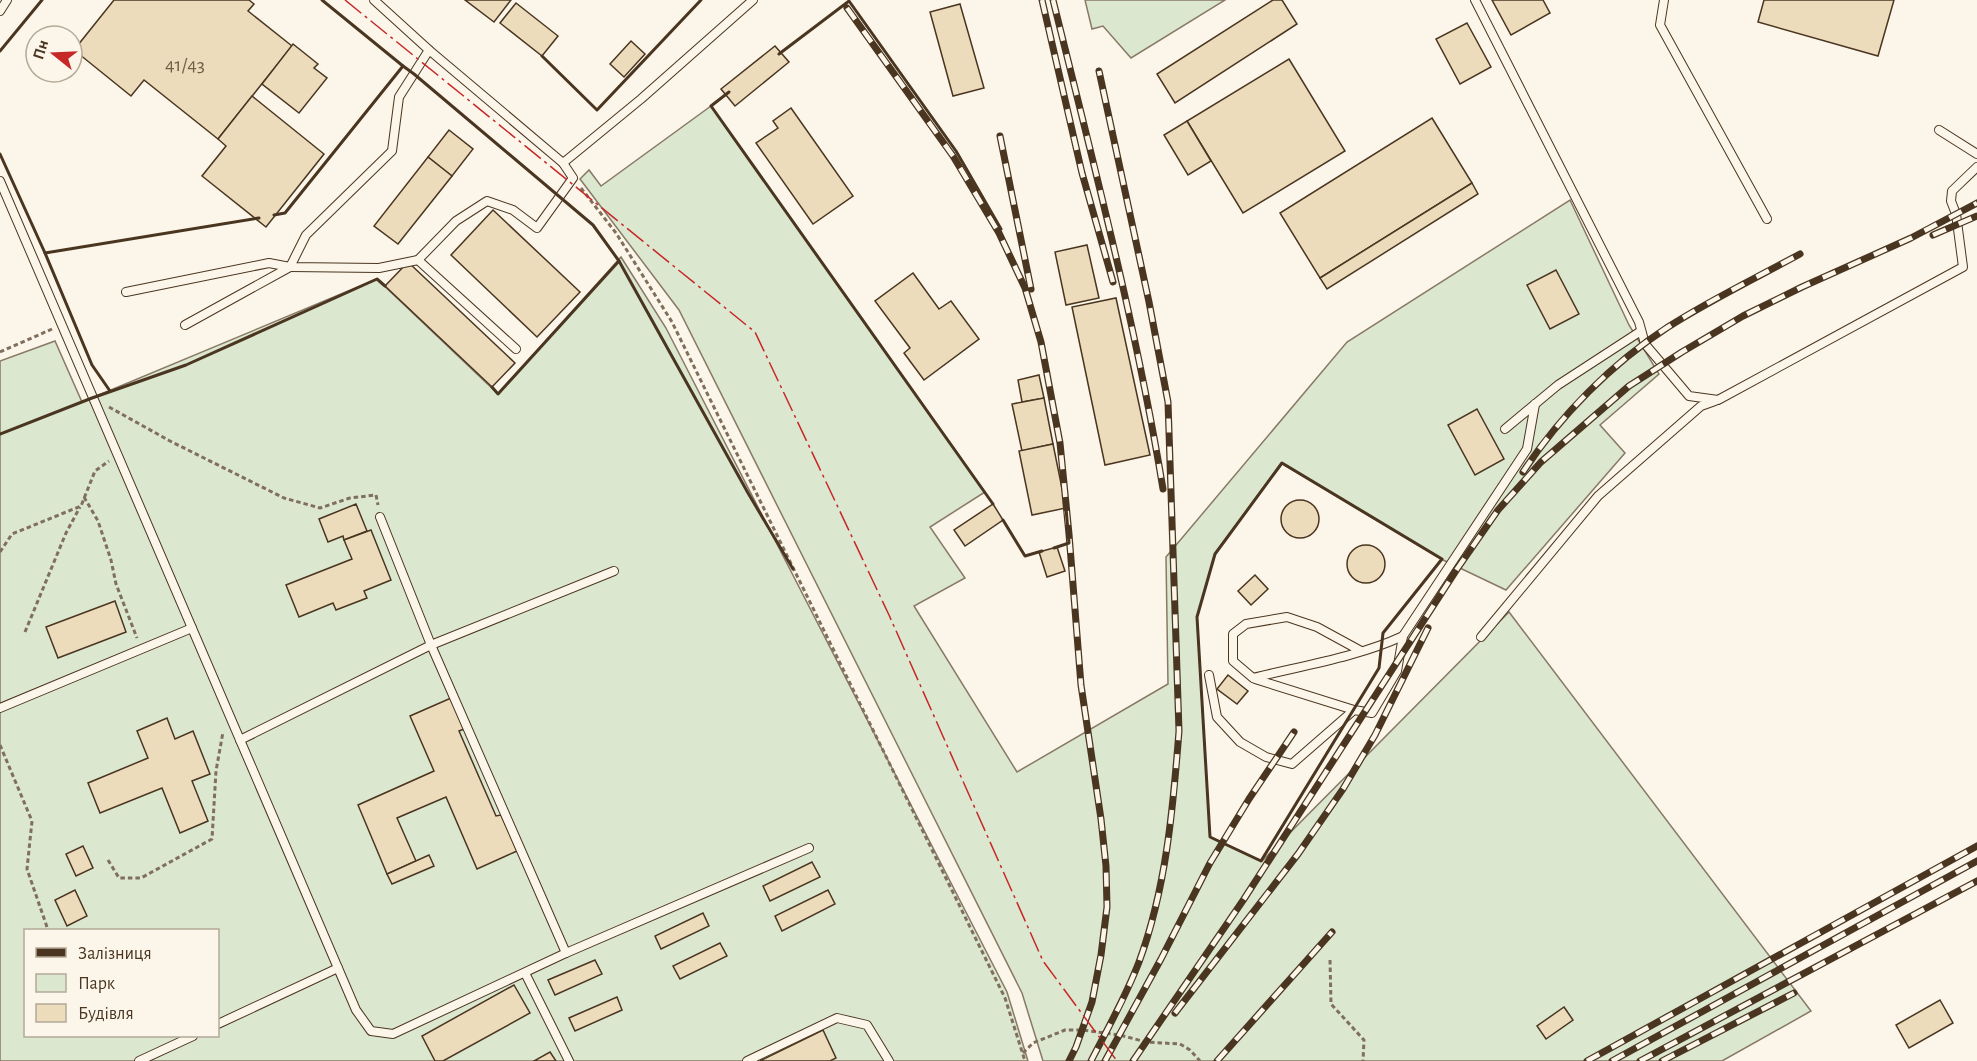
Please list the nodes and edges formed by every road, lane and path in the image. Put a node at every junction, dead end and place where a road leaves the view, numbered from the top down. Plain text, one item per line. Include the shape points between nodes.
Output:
1 (7, 0) edge
2 (374, 0) edge
3 (753, 0) edge
4 (1475, 0) edge
5 (1664, 0) edge
6 (0, 11) edge
7 (429, 50) junction
8 (1939, 130) dead end
9 (1977, 154) edge
10 (562, 163) junction
11 (1977, 167) edge
12 (573, 178) junction
13 (0, 181) edge
14 (1767, 219) dead end
15 (418, 260) junction
16 (290, 267) junction
17 (126, 292) dead end
18 (62, 325) junction
19 (185, 325) dead end
20 (1641, 331) junction
21 (516, 350) dead end
22 (0, 352) edge
23 (92, 398) junction
24 (1718, 400) junction
25 (1534, 404) junction
26 (1504, 429) dead end
27 (117, 455) junction
28 (84, 497) junction
29 (81, 506) junction
30 (380, 517) joint
31 (0, 552) edge
32 (614, 571) dead end
33 (192, 628) junction
34 (26, 632) dead end
35 (1403, 636) junction
36 (1481, 636) dead end
37 (431, 645) junction
38 (141, 649) junction
39 (1361, 651) junction
40 (1209, 675) dead end
41 (1253, 678) junction
42 (0, 708) edge
43 (1354, 710) junction
44 (223, 731) dead end
45 (240, 740) junction
46 (0, 745) edge
47 (809, 848) dead end
48 (108, 860) dead end
49 (47, 927) dead end
50 (566, 953) junction
51 (1330, 960) dead end
52 (338, 968) junction
53 (525, 972) junction
54 (219, 1024) edge
55 (189, 1037) edge
56 (1023, 1053) junction
57 (139, 1061) edge
58 (569, 1061) edge
59 (747, 1061) edge
60 (889, 1061) edge
61 (1026, 1061) edge
62 (1200, 1061) edge
63 (1363, 1061) edge

1 - 6 lane
2 - 7 lane
3 - 10 lane
4 - 20 lane
5 - 14 lane via 1660,25
7 - 10 lane
7 - 16 lane via 399,97 392,152 306,235
8 - 9 lane
10 - 12 lane
11 - 24 lane via 1952,191 1963,267
12 - 15 lane via 537,228 513,210 487,201 456,221
12 - 56 path via 616,232 672,322 1005,998
13 - 18 lane
15 - 16 lane via 379,268
15 - 21 lane
16 - 17 lane via 269,262
16 - 19 lane
18 - 22 path
18 - 23 lane
20 - 24 lane via 1645,344 1689,396
20 - 25 lane
23 - 27 lane
23 - 30 path via 284,498 320,508 376,495
24 - 36 lane via 1701,406 1598,496
25 - 26 lane
25 - 35 lane via 1527,449
27 - 28 path via 95,471
27 - 33 lane
28 - 29 path
28 - 38 path via 98,522
29 - 31 path via 12,534
29 - 34 path
30 - 37 lane
32 - 37 lane
33 - 38 lane
33 - 45 lane
35 - 39 lane
35 - 43 lane via 1397,671 1372,713
37 - 45 lane
37 - 50 lane
38 - 42 lane
39 - 41 lane
39 - 41 lane via 1317,627 1287,617 1246,624 1233,634 1233,661
40 - 43 lane via 1217,717 1240,742 1266,757 1292,764
41 - 43 lane
44 - 48 path via 212,839 141,878 119,878
45 - 52 lane
46 - 49 path via 32,821 27,868
47 - 50 lane
50 - 53 lane
51 - 63 path via 1331,1004 1364,1040
52 - 53 lane via 356,1010 371,1031 393,1034
52 - 54 lane
53 - 58 lane
55 - 57 lane
56 - 61 path
56 - 62 path via 1033,1042 1065,1030 1082,1030 1179,1044
59 - 60 lane via 837,1018 867,1025

